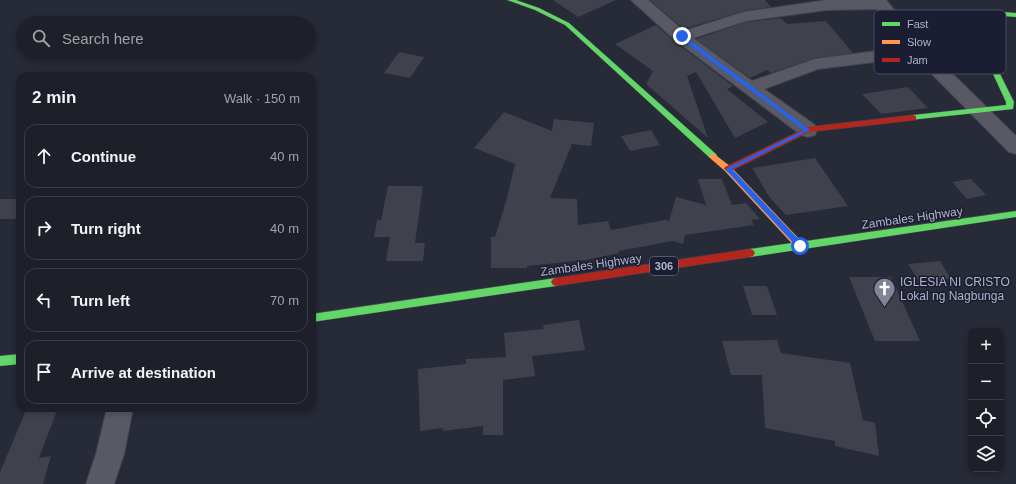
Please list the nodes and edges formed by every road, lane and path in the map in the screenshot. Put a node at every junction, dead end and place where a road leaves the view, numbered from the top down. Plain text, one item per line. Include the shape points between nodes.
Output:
1 (510, 0) edge
2 (639, 0) edge
3 (880, 2) edge
4 (886, 10) edge
5 (1006, 14) edge
6 (1016, 15) edge
7 (682, 36) junction
8 (874, 57) edge
9 (942, 74) edge
10 (996, 74) edge
11 (752, 87) junction
12 (979, 110) junction
13 (808, 130) junction
14 (1016, 148) edge
15 (728, 169) junction
16 (1016, 214) edge
17 (800, 246) junction
18 (316, 317) edge
19 (16, 359) edge
20 (0, 361) edge
21 (119, 412) edge
22 (100, 484) edge

1 - 15 street via 537,9 567,24
2 - 7 street
3 - 4 street
3 - 7 street via 744,17
5 - 6 street
7 - 11 street
8 - 11 street via 815,64
9 - 12 street
10 - 12 street via 1011,105
11 - 13 street
12 - 13 street
12 - 14 street
13 - 15 street
15 - 17 street
16 - 17 street, Zambales Highway / 306
17 - 18 street, Zambales Highway / 306
19 - 20 street
21 - 22 street

